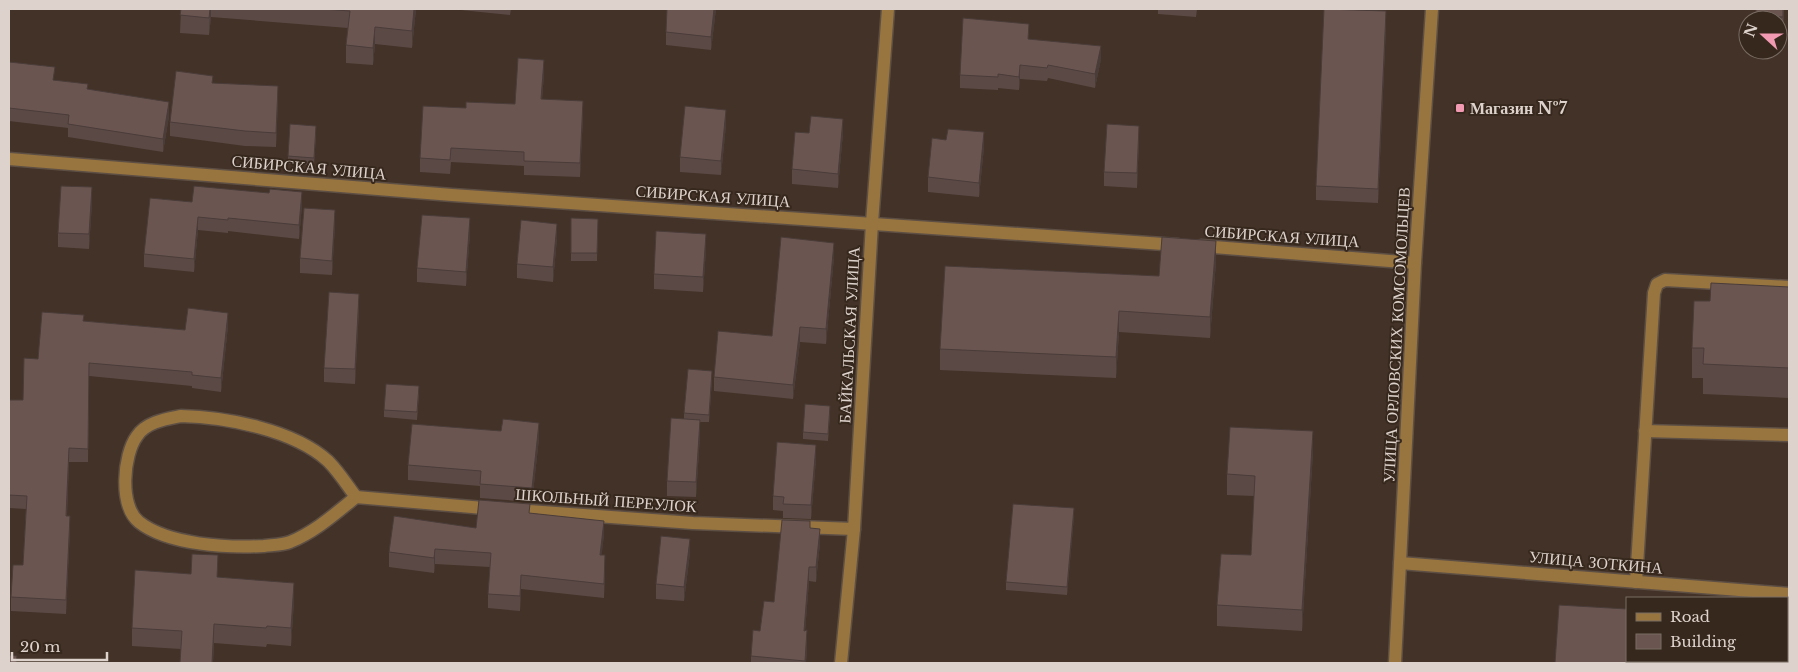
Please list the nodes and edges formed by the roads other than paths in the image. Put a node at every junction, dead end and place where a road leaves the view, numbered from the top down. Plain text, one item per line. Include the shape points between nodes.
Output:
1 (888, 9) edge
2 (1432, 9) edge
3 (9, 159) edge
4 (872, 223) junction
5 (1415, 263) junction
6 (1789, 287) edge
7 (1645, 431) junction
8 (1789, 435) edge
9 (356, 497) junction
10 (854, 529) junction
11 (1400, 563) junction
12 (1636, 582) junction
13 (1789, 594) edge
14 (841, 663) edge
15 (1395, 663) edge

1 - 4 street, БАЙКАЛЬСКАЯ УЛИЦА
2 - 5 street, УЛИЦА ОРЛОВСКИХ КОМСОМОЛЬЦЕВ
3 - 4 street, СИБИРСКАЯ УЛИЦА via 452,195
4 - 5 street, СИБИРСКАЯ УЛИЦА
4 - 10 street, БАЙКАЛЬСКАЯ УЛИЦА
5 - 11 street, УЛИЦА ОРЛОВСКИХ КОМСОМОЛЬЦЕВ
6 - 7 street via 1665,280 1657,284
7 - 8 street
7 - 12 street
9 - 9 street via 329,462 316,452 270,431 232,420 181,416 149,424 137,435 126,464 127,496 138,521 159,533 213,546 289,543
9 - 10 street, ШКОЛЬНЫЙ ПЕРЕУЛОК via 693,523
10 - 14 street, БАЙКАЛЬСКАЯ УЛИЦА
11 - 12 street, УЛИЦА ЗОТКИНА
11 - 15 street, УЛИЦА ОРЛОВСКИХ КОМСОМОЛЬЦЕВ
12 - 13 street, УЛИЦА ЗОТКИНА

